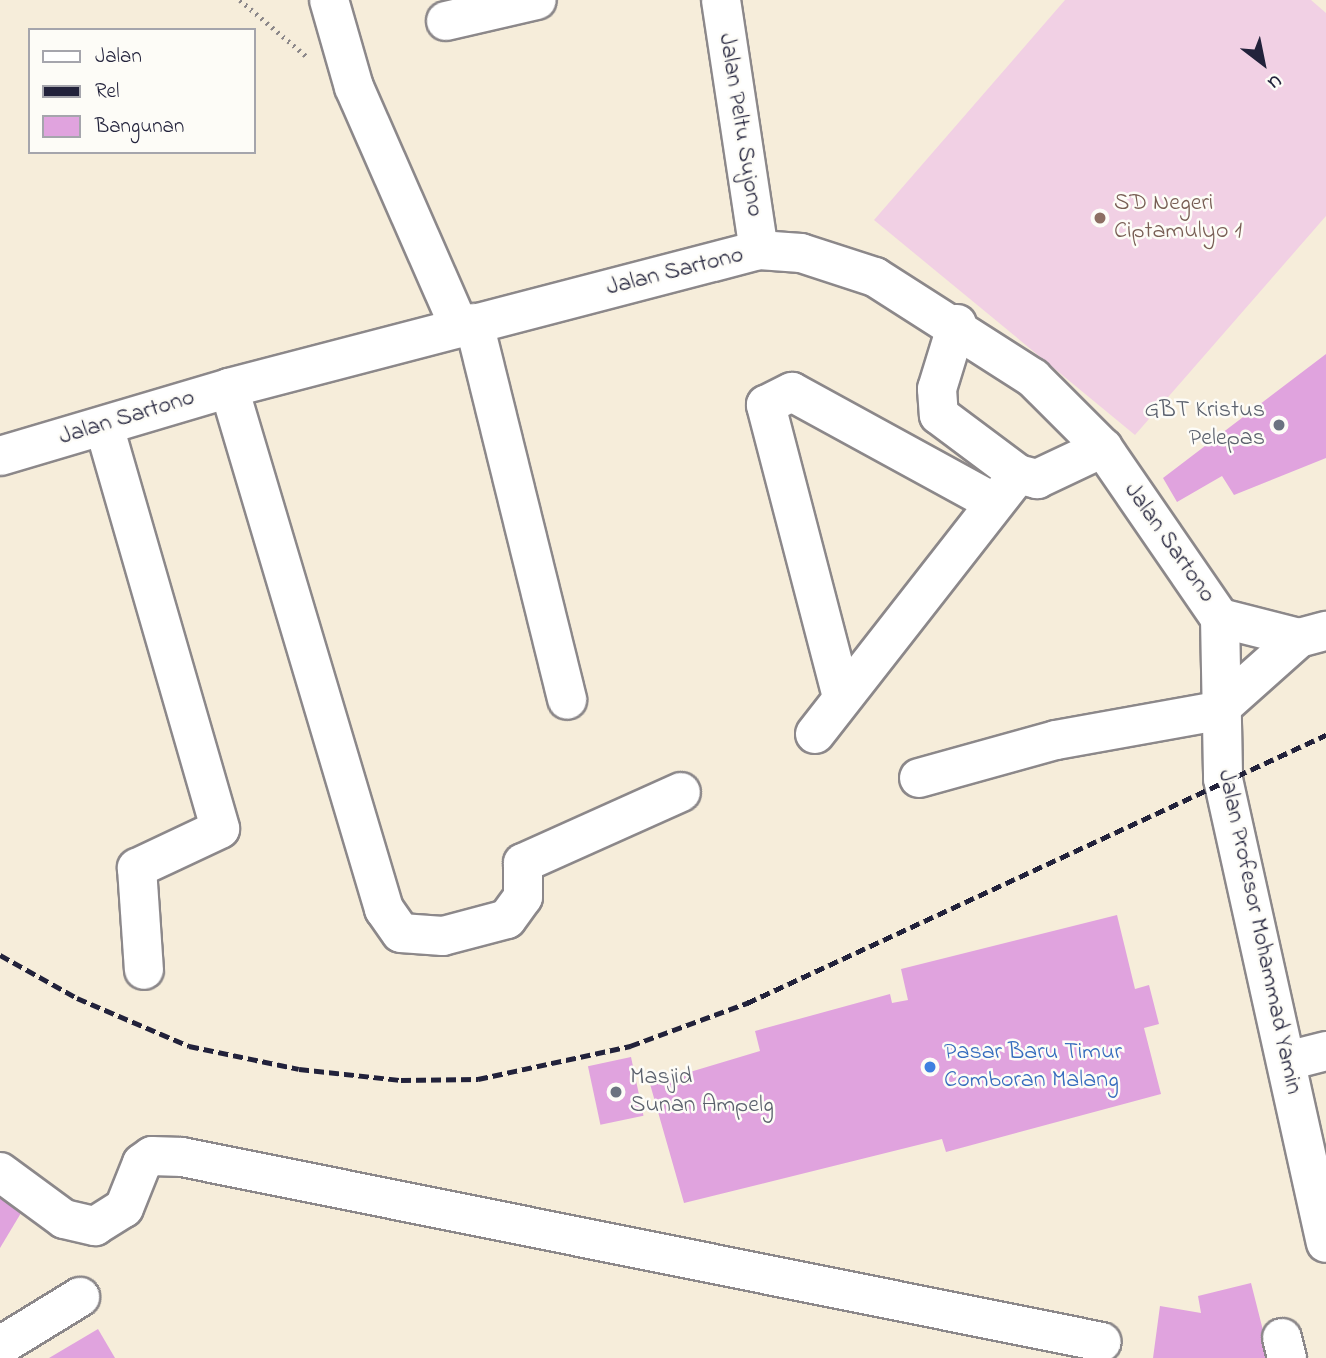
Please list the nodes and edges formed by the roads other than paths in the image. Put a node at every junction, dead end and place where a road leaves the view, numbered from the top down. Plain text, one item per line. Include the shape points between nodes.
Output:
1 (330, 0) edge
2 (537, 0) edge
3 (721, 0) edge
4 (446, 21) dead end
5 (759, 250) junction
6 (957, 324) junction
7 (467, 326) junction
8 (229, 388) junction
9 (103, 426) junction
10 (1103, 448) junction
11 (0, 456) edge
12 (1018, 474) junction
13 (995, 503) junction
14 (1220, 618) junction
15 (1312, 634) edge
16 (842, 698) junction
17 (567, 700) dead end
18 (1217, 710) junction
19 (815, 734) dead end
20 (919, 778) dead end
21 (681, 792) dead end
22 (144, 970) dead end
23 (1326, 1051) edge
24 (1287, 1061) junction
25 (0, 1172) edge
26 (1326, 1243) edge
27 (80, 1297) dead end
28 (1102, 1342) dead end
29 (0, 1346) edge

1 - 7 street via 354,88
2 - 4 street
3 - 5 street, Jalan Peltu Sujono
5 - 6 street, Jalan Sartono via 800,253 875,278
5 - 7 street, Jalan Sartono
6 - 10 street, Jalan Sartono via 1033,379
6 - 12 street via 937,389 939,415
7 - 8 street, Jalan Sartono
7 - 17 street
8 - 9 street, Jalan Sartono
8 - 21 street via 384,909 401,933 443,936 506,919 520,908 523,863
9 - 11 street, Jalan Sartono
9 - 22 street via 220,829 137,868
10 - 12 street via 1051,477
10 - 14 street, Jalan Sartono
12 - 13 street
13 - 16 street
13 - 16 street via 792,392 766,405
14 - 15 street
14 - 18 street, Jalan Profesor Mohammad Yamin
15 - 18 street
16 - 19 street
18 - 20 street via 1056,740
18 - 24 street, Jalan Profesor Mohammad Yamin via 1223,779
23 - 24 street
24 - 26 street, Jalan Profesor Mohammad Yamin
25 - 28 street via 64,1219 95,1226 124,1208 142,1163 152,1156 182,1157
27 - 29 street

